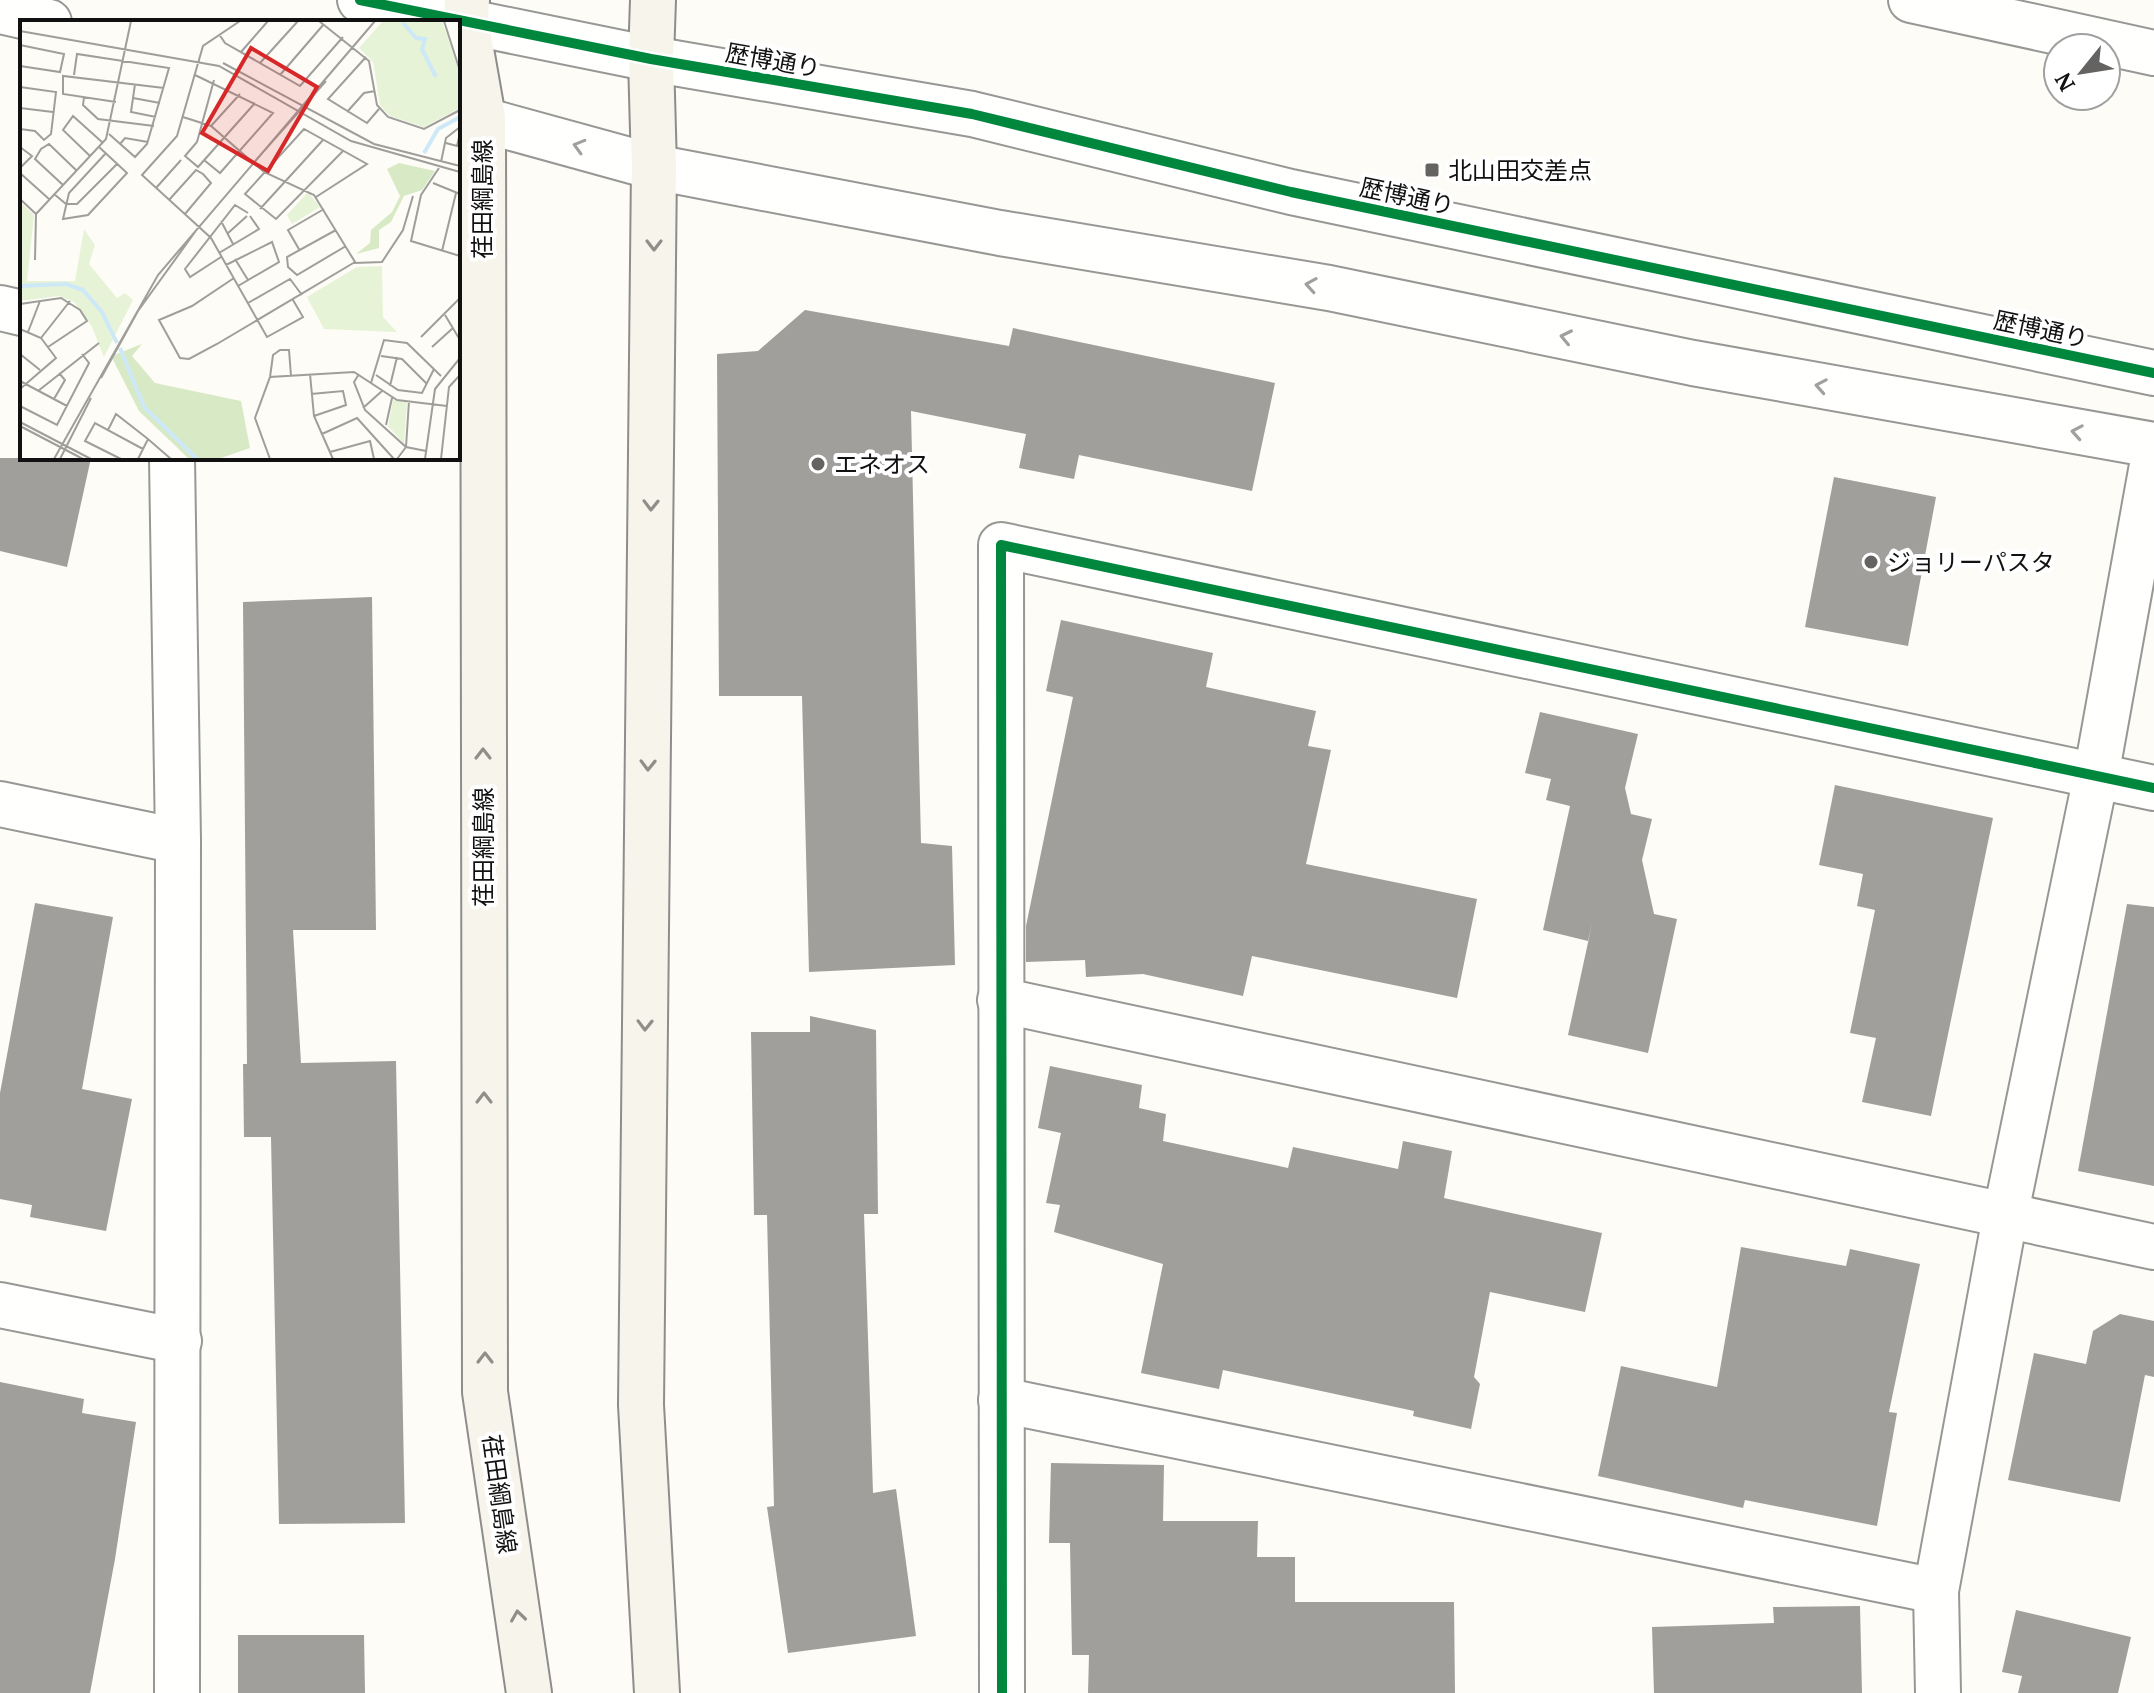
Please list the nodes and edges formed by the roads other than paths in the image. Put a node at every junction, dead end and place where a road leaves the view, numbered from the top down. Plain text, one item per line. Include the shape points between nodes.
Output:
1 (360, 0) edge
2 (653, 0) edge
3 (1911, 0) edge
4 (466, 10) edge
5 (0, 11) edge
6 (40, 20) edge
7 (2154, 53) edge
8 (651, 59) junction
9 (470, 116) edge
10 (654, 167) junction
11 (0, 308) edge
12 (20, 313) edge
13 (2154, 373) edge
14 (2154, 445) edge
15 (2154, 454) edge
16 (172, 460) edge
17 (2096, 776) junction
18 (2154, 788) edge
19 (0, 804) edge
20 (178, 841) junction
21 (1000, 1000) junction
22 (2005, 1217) junction
23 (2154, 1247) edge
24 (0, 1305) edge
25 (179, 1341) junction
26 (1001, 1400) junction
27 (1936, 1591) junction
28 (177, 1693) edge
29 (529, 1693) edge
30 (657, 1693) edge
31 (1002, 1693) edge
32 (1938, 1693) edge

1 - 4 street, 歴博通り
2 - 8 main road
3 - 7 street
4 - 8 street, 歴博通り
4 - 9 main road, 荏田綱島線
5 - 6 street
8 - 10 main road
8 - 13 street, 歴博通り via 972,114 1291,192
10 -> 9 street
29 -> 9 main road, 荏田綱島線 via 485,1392
14 -> 10 street via 1693,363 1329,288
10 -> 30 main road via 641,1405
11 - 12 street
15 - 17 street
16 - 20 street
17 - 18 street
17 - 21 street via 1001,545
17 - 22 street
19 - 20 street
20 - 25 street
21 - 22 street
21 - 26 street
22 - 23 street
22 - 27 street
24 - 25 street
25 - 28 street
26 - 27 street
26 - 31 street
27 - 32 street

